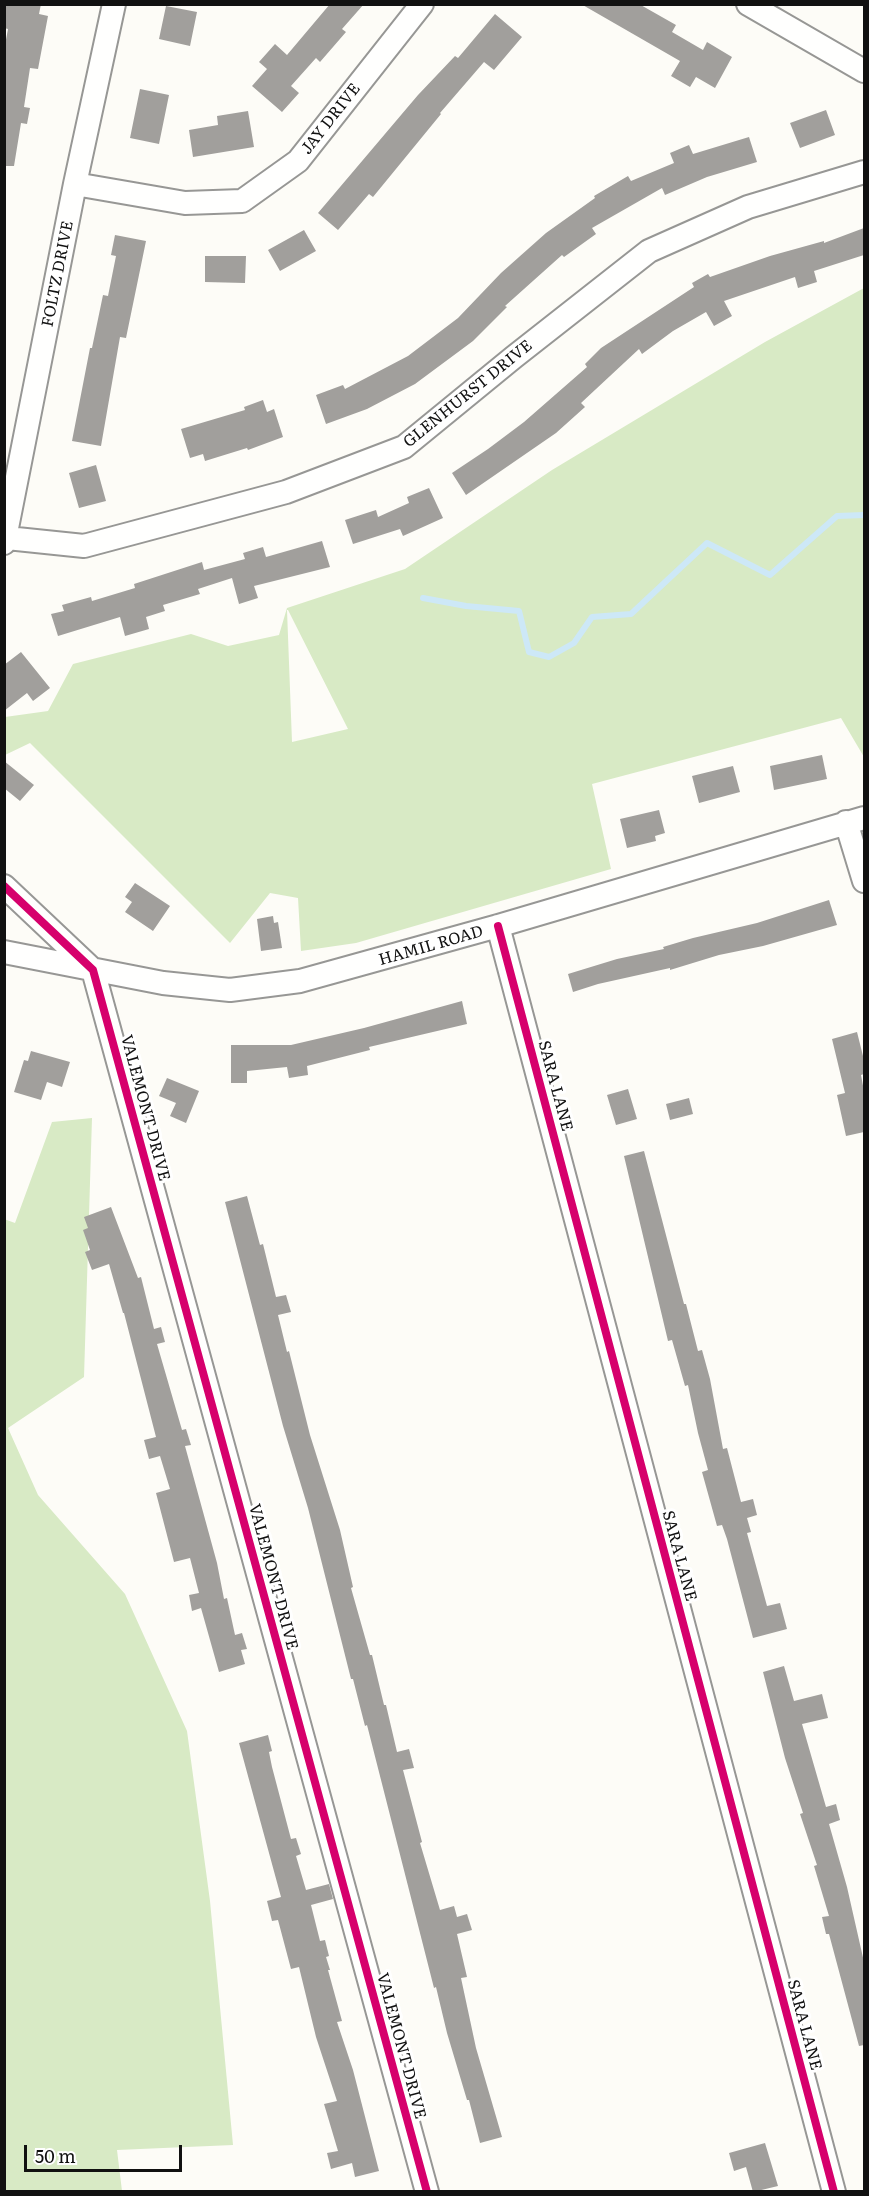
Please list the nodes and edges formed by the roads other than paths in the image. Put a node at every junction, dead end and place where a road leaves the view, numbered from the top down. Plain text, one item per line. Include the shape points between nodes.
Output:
1 (114, 4) edge
2 (422, 4) edge
3 (748, 4) edge
4 (864, 72) edge
5 (864, 172) edge
6 (75, 184) junction
7 (6, 541) edge
8 (855, 820) edge
9 (864, 881) edge
10 (4, 886) edge
11 (498, 926) junction
12 (4, 952) edge
13 (93, 970) junction
14 (425, 2191) edge
15 (834, 2192) edge

1 - 6 street, FOLTZ DRIVE
2 - 6 street, JAY DRIVE via 298,161 242,201 185,203
3 - 4 street
5 - 7 street, GLENHURST DRIVE via 748,207 649,251 404,447 286,492 84,546
6 - 7 street, FOLTZ DRIVE
8 - 9 street
8 - 11 street, HAMIL ROAD
10 - 13 street
11 - 13 street, HAMIL ROAD via 300,981 230,990
11 - 15 street, SARA LANE
12 - 13 street, HAMIL ROAD
13 - 14 street, VALEMONT DRIVE

